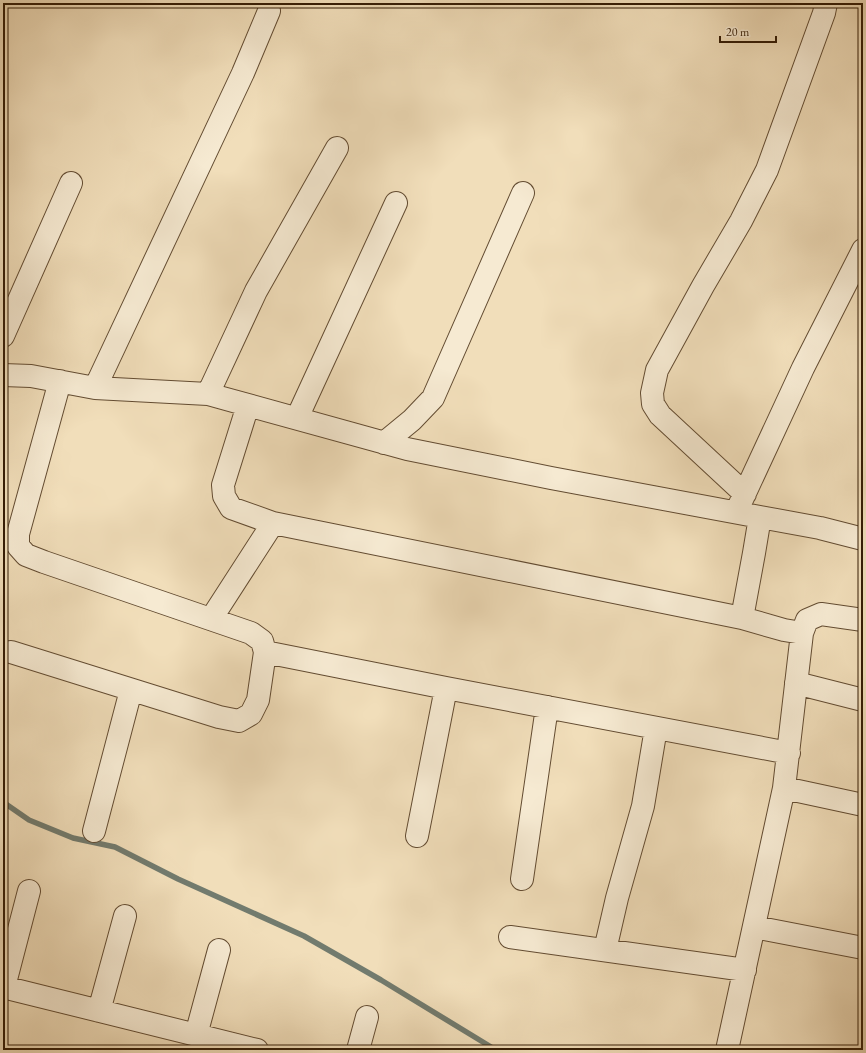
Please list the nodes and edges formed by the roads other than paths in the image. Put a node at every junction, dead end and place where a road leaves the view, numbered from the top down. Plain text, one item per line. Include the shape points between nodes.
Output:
1 (826, 3) edge
2 (269, 11) dead end
3 (337, 148) dead end
4 (71, 183) dead end
5 (523, 193) dead end
6 (396, 203) dead end
7 (863, 250) edge
8 (3, 336) edge
9 (3, 375) edge
10 (60, 381) junction
11 (95, 388) junction
12 (208, 394) junction
13 (248, 405) junction
14 (297, 418) junction
15 (384, 442) junction
16 (740, 504) junction
17 (760, 517) junction
18 (273, 522) junction
19 (863, 539) edge
20 (742, 618) junction
21 (211, 619) junction
22 (863, 620) edge
23 (802, 633) junction
24 (11, 652) dead end
25 (265, 652) junction
26 (796, 682) junction
27 (446, 688) junction
28 (131, 690) junction
29 (863, 700) edge
30 (547, 707) junction
31 (656, 728) junction
32 (789, 753) junction
33 (784, 788) junction
34 (863, 805) edge
35 (94, 831) dead end
36 (417, 836) dead end
37 (522, 879) dead end
38 (29, 891) dead end
39 (125, 916) dead end
40 (754, 927) junction
41 (510, 937) dead end
42 (863, 948) edge
43 (219, 950) dead end
44 (605, 950) junction
45 (745, 970) junction
46 (3, 987) edge
47 (99, 1011) junction
48 (367, 1017) dead end
49 (196, 1035) junction
50 (257, 1050) edge
51 (358, 1050) edge
52 (727, 1050) edge

1 - 16 street via 767,170 657,370 652,392 653,404 660,415
2 - 11 street via 243,73
3 - 12 street via 256,291
4 - 8 street
5 - 15 street via 433,398 412,420
6 - 14 street
7 - 16 street via 802,368
9 - 10 street
10 - 11 street
10 - 21 street via 18,534 18,546 26,555 44,562
11 - 12 street
12 - 13 street
13 - 14 street
13 - 18 street via 223,485 224,496 231,508
14 - 15 street
15 - 16 street via 551,478
16 - 17 street
17 - 19 street
17 - 20 street
18 - 20 street
18 - 21 street
20 - 23 street
21 - 25 street via 251,633 262,641
22 - 23 street via 821,614 807,620
23 - 26 street
24 - 28 street
25 - 27 street
25 - 28 street via 258,700 251,714 240,721
26 - 29 street
26 - 32 street
27 - 30 street
27 - 36 street
28 - 35 street
30 - 31 street
30 - 37 street
31 - 32 street
31 - 44 street via 643,806
32 - 33 street
33 - 34 street
33 - 40 street
38 - 46 street
39 - 47 street
40 - 42 street
40 - 45 street
41 - 44 street
43 - 49 street
44 - 45 street
45 - 52 street
46 - 47 street
47 - 49 street
48 - 51 street
49 - 50 street

